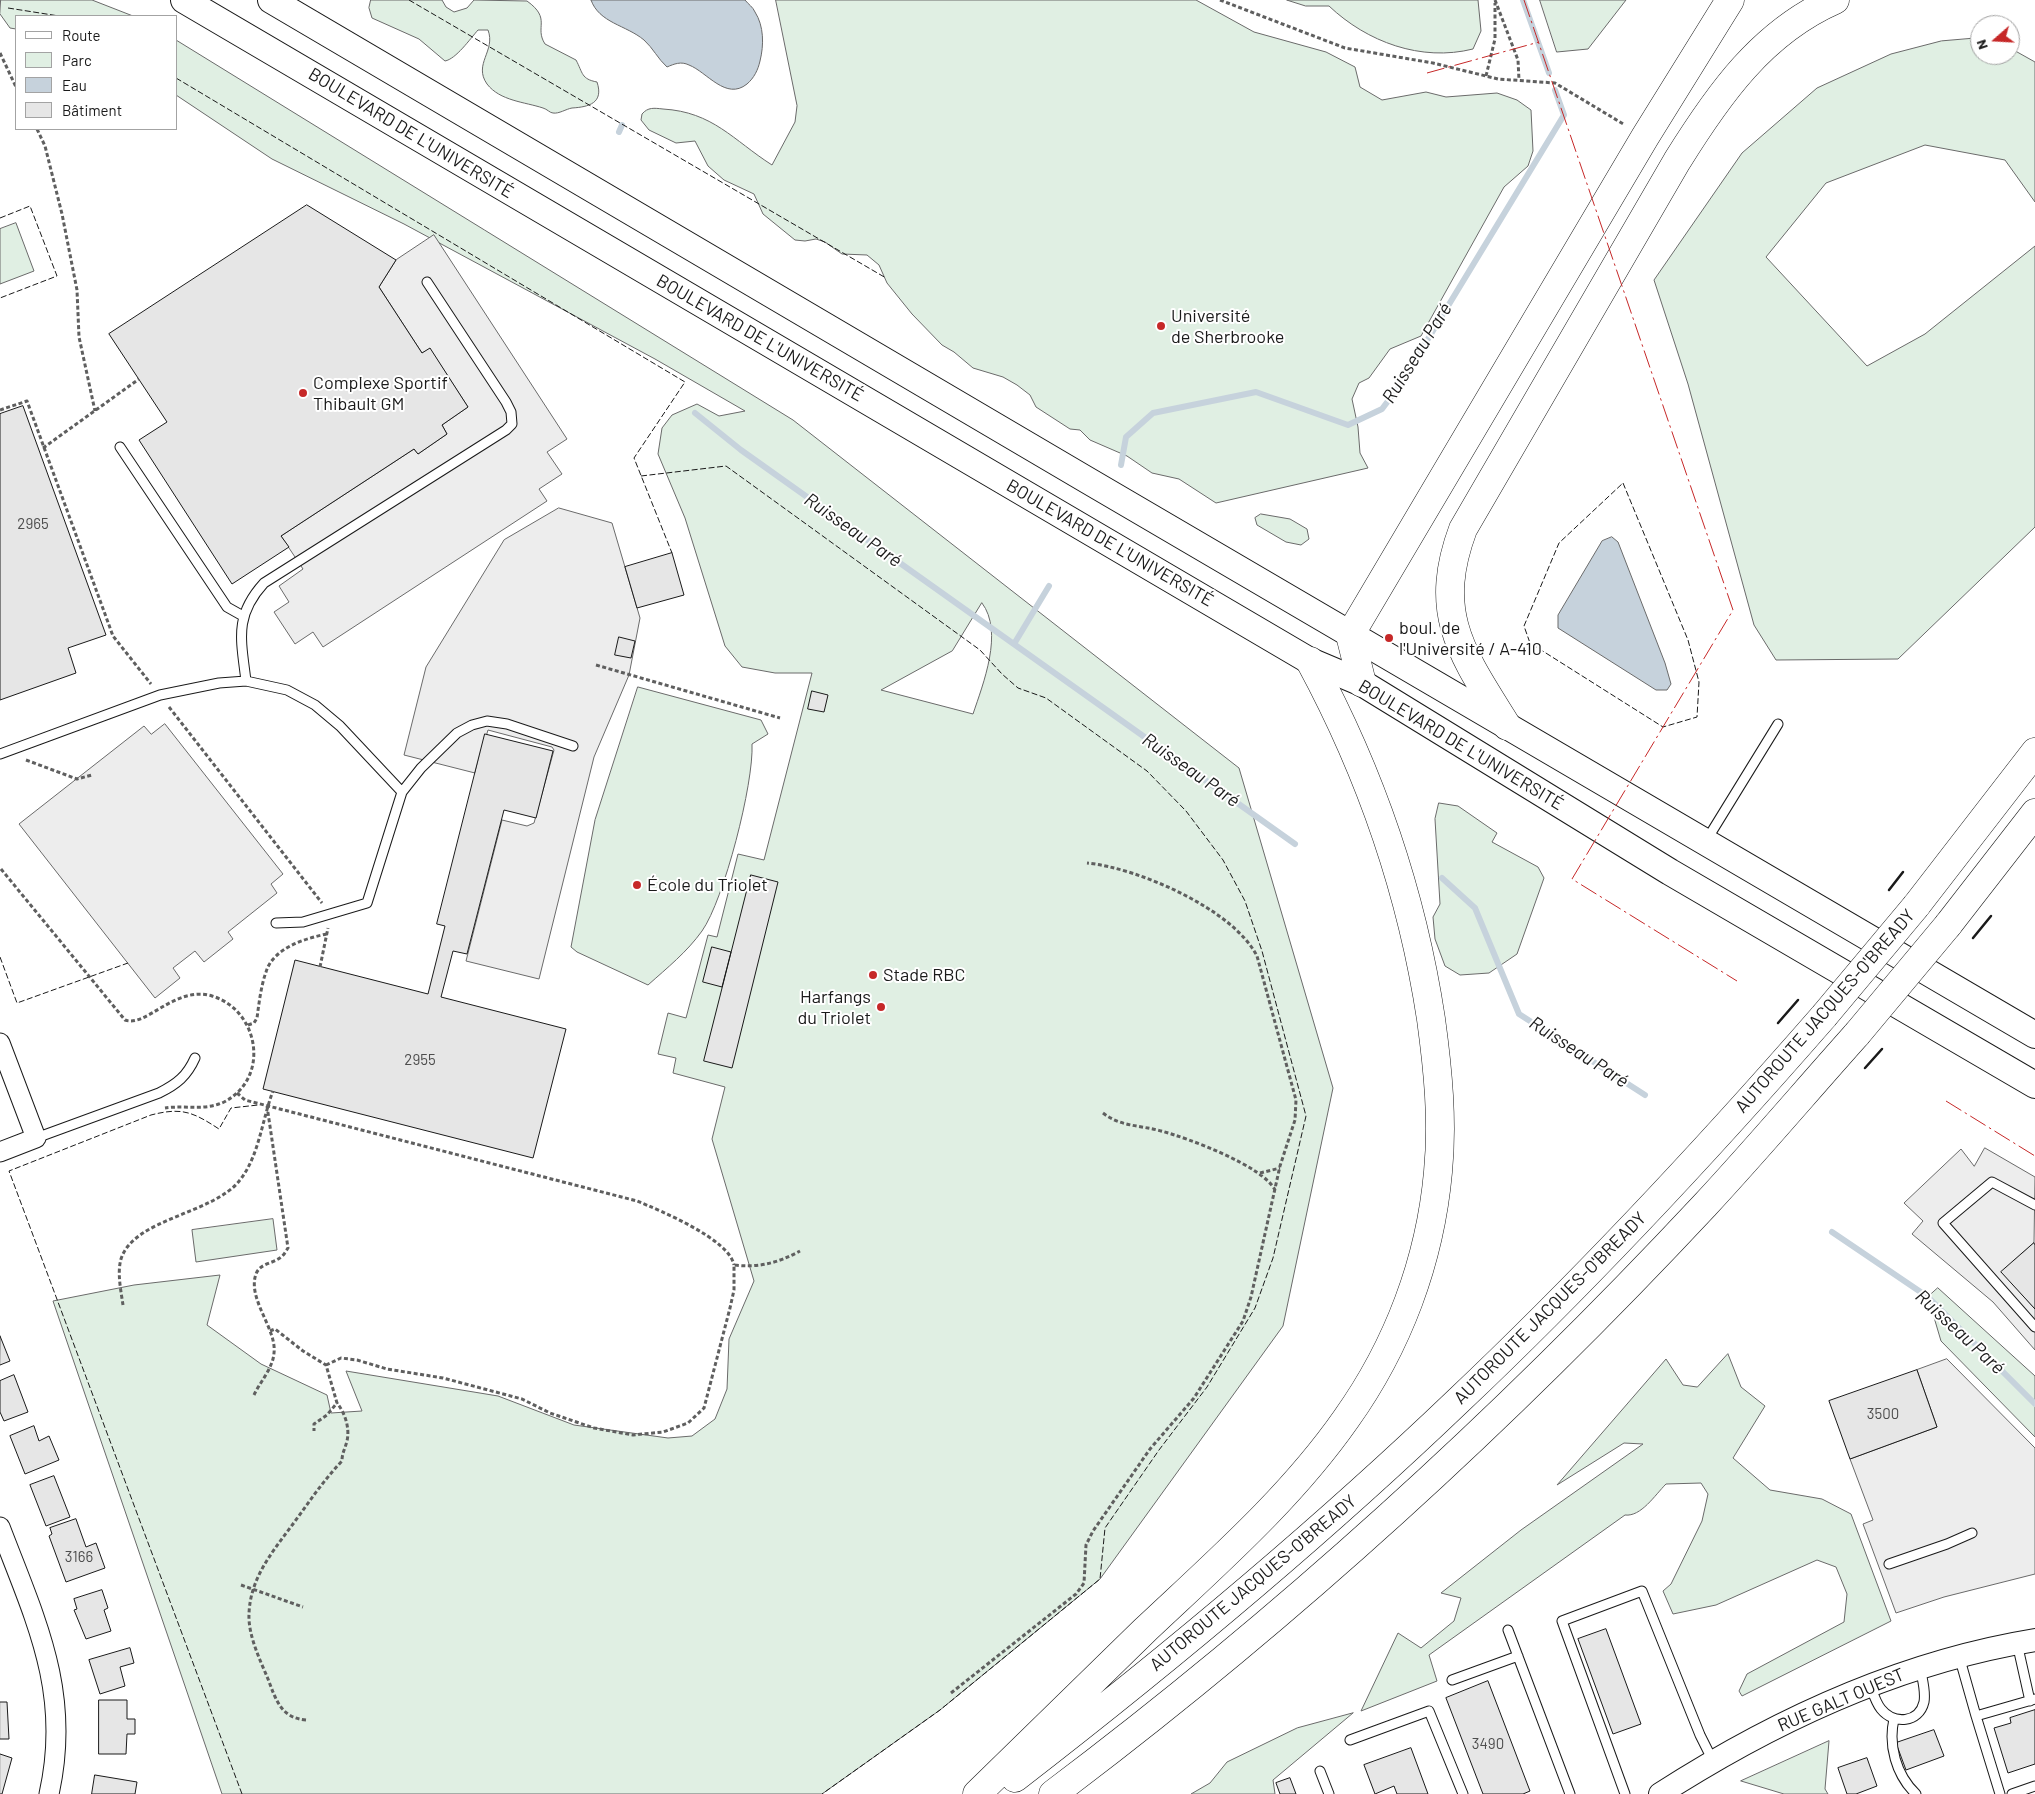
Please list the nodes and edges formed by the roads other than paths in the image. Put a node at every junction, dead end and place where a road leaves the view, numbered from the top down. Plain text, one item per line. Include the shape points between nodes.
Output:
1 (184, 0) edge
2 (271, 0) edge
3 (1730, 0) edge
4 (1836, 0) edge
5 (427, 282) dead end
6 (120, 447) dead end
7 (243, 616) junction
8 (1350, 635) junction
9 (1310, 661) junction
10 (246, 681) junction
11 (1362, 683) junction
12 (1778, 724) dead end
13 (1507, 726) junction
14 (573, 746) dead end
15 (2035, 752) edge
16 (2, 753) edge
17 (402, 792) junction
18 (2035, 813) edge
19 (1706, 842) junction
20 (276, 923) dead end
21 (2035, 1034) edge
22 (0, 1043) edge
23 (195, 1058) dead end
24 (2035, 1085) edge
25 (36, 1138) junction
26 (0, 1152) edge
27 (2035, 1205) edge
28 (2035, 1327) edge
29 (0, 1527) edge
30 (1972, 1533) dead end
31 (1889, 1564) dead end
32 (1508, 1630) dead end
33 (2026, 1641) edge
34 (1518, 1656) junction
35 (1959, 1656) junction
36 (1920, 1667) junction
37 (1452, 1680) dead end
38 (1870, 1685) junction
39 (2032, 1700) edge
40 (1976, 1716) junction
41 (1894, 1719) junction
42 (1350, 1740) dead end
43 (1713, 1762) junction
44 (1320, 1771) dead end
45 (2035, 1786) edge
46 (49, 1794) edge
47 (977, 1794) edge
48 (995, 1794) edge
49 (1053, 1794) edge
50 (1328, 1794) edge
51 (1463, 1794) edge
52 (1570, 1794) edge
53 (1625, 1794) edge
54 (1660, 1794) edge
55 (1916, 1794) edge
56 (2000, 1794) edge
57 (2012, 1794) edge

1 - 9 main road, BOULEVARD DE L'UNIVERSITÉ
2 - 8 main road
3 - 8 highway via 1645,137
4 - 13 highway via 1803,17 1766,44 1714,103 1463,529 1450,579 1449,602 1453,624 1466,659
5 - 7 lane via 506,402 512,424 264,583 250,598
6 - 7 lane via 228,607
7 - 10 lane via 241,642
8 - 11 highway
8 - 13 main road
9 - 11 main road, BOULEVARD DE L'UNIVERSITÉ
9 - 47 highway via 1339,716 1375,804 1401,885 1425,986 1436,1058 1440,1136 1436,1192 1419,1271 1404,1316 1380,1365 1320,1454 1234,1546
10 - 16 lane via 160,695
10 - 17 lane via 287,690 315,705 340,726
11 - 24 main road, BOULEVARD DE L'UNIVERSITÉ via 1670,872
12 - 19 lane
13 - 19 main road
14 - 17 lane via 507,724 487,721 472,724 438,751
15 - 48 highway, AUTOROUTE JACQUES-O'BREADY, bridge via 1916,906 1824,1016 1709,1146 1602,1259 1426,1432 1303,1542 1193,1636
17 - 20 lane via 367,903 303,922
18 - 49 highway, AUTOROUTE JACQUES-O'BREADY, bridge via 1857,1034 1692,1218 1595,1318 1474,1438 1283,1609
19 - 21 main road
22 - 25 street
23 - 25 lane via 188,1072 167,1089
25 - 26 street
27 - 28 lane via 1992,1182 1943,1223
29 - 46 street via 39,1628 52,1672 57,1712 55,1771
30 - 31 lane
32 - 34 lane
33 - 35 street, RUE GALT OUEST
33 - 39 lane
34 - 37 lane
34 - 52 lane
35 - 36 street, RUE GALT OUEST
35 - 40 lane
36 - 38 street, RUE GALT OUEST
36 - 41 lane via 1925,1692 1920,1711 1910,1719
38 - 41 lane via 1882,1710
38 - 43 street, RUE GALT OUEST via 1836,1698
39 - 40 lane
40 - 56 lane
41 - 55 lane via 1892,1748 1902,1776
42 - 51 lane via 1429,1711
43 - 53 lane via 1642,1591 1562,1621
43 - 54 street, RUE GALT OUEST
44 - 50 lane
45 - 57 lane

